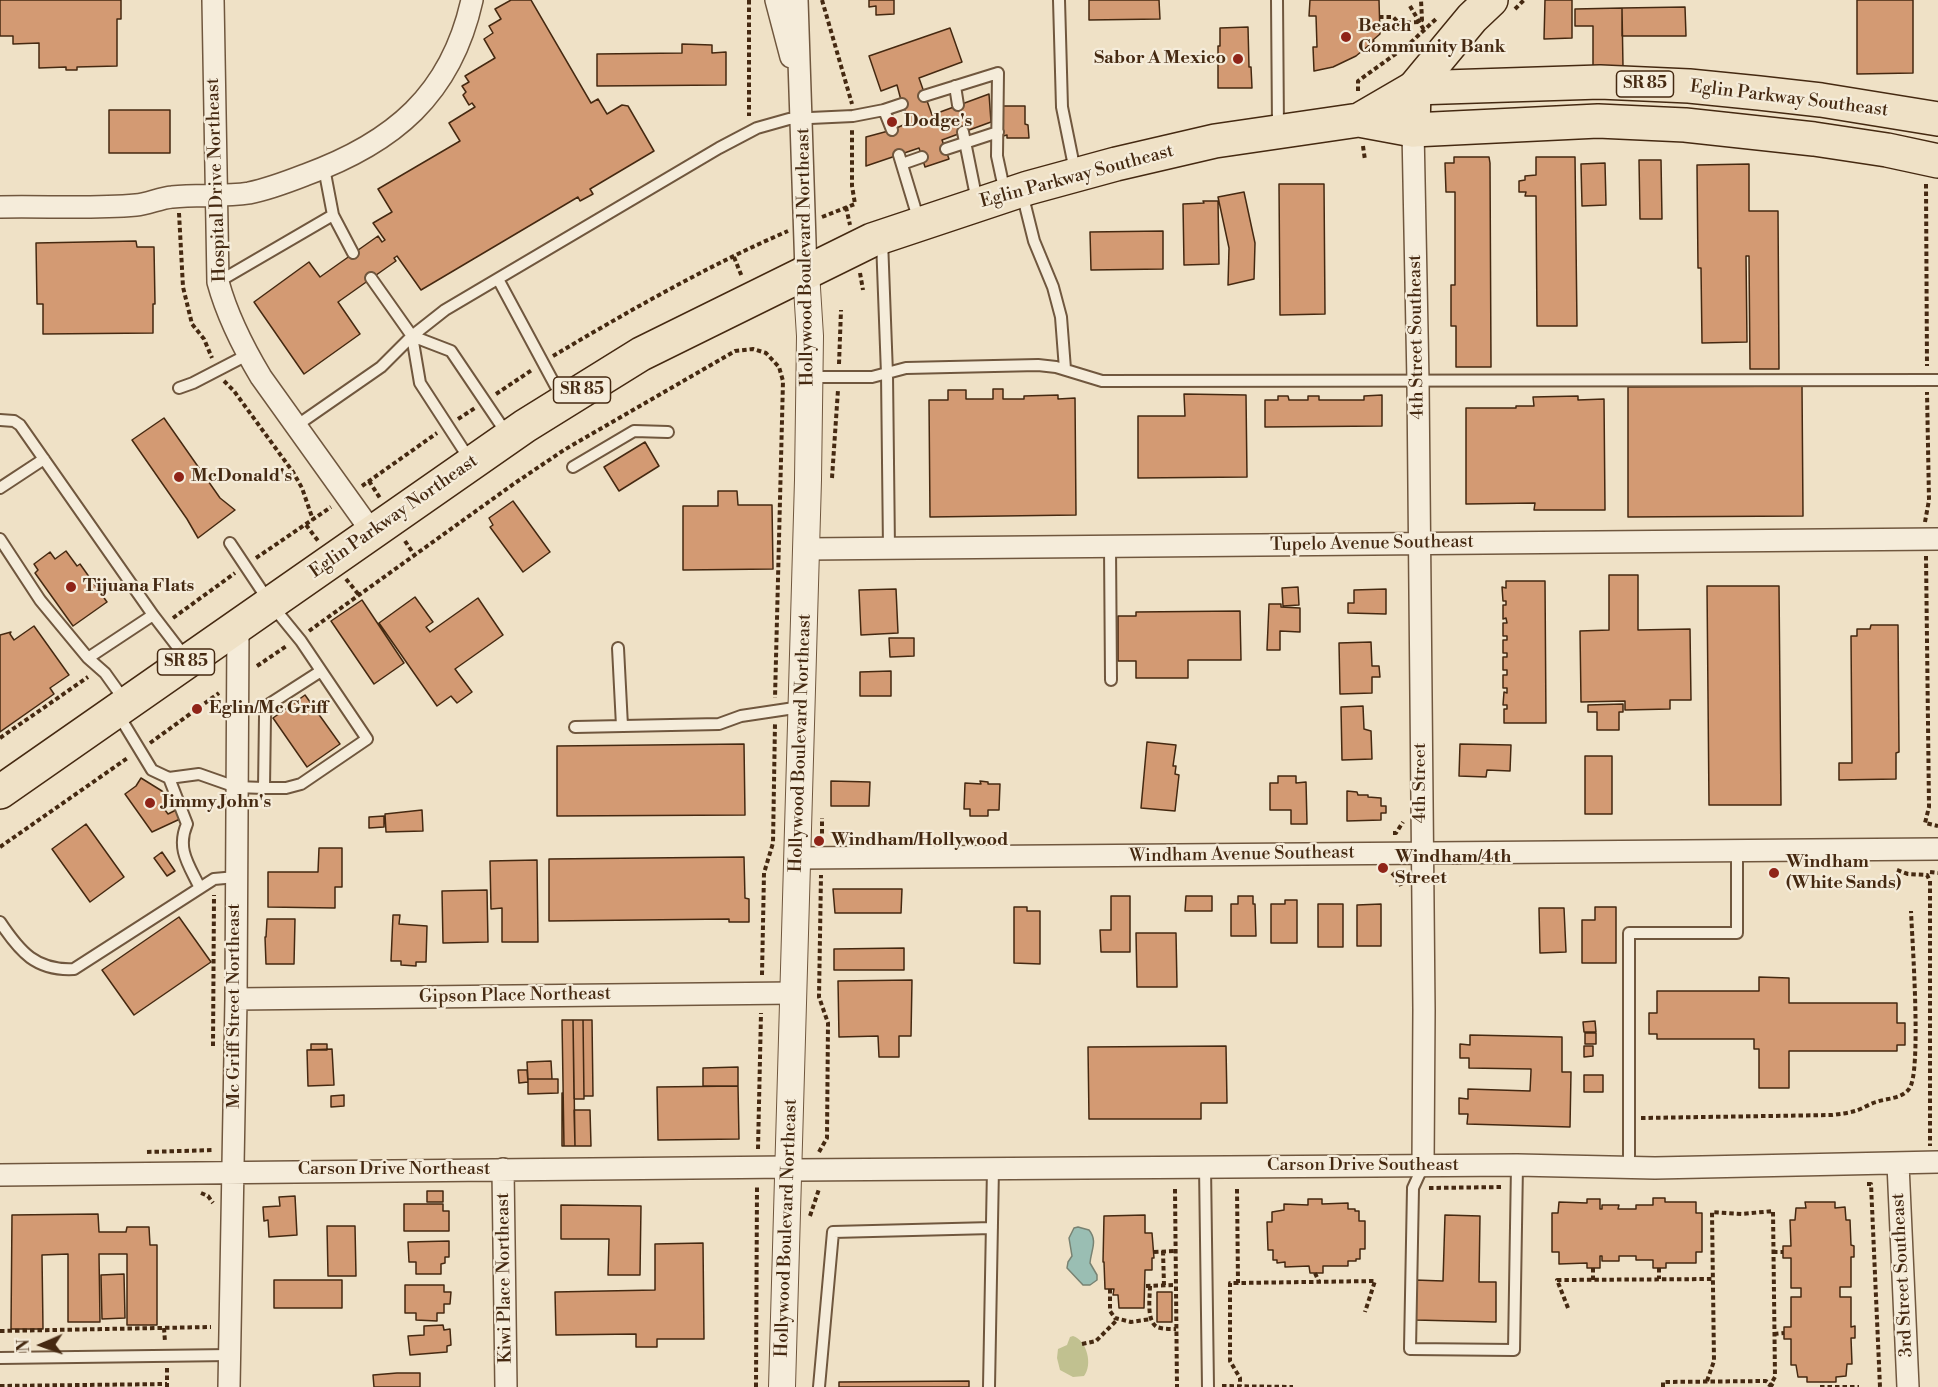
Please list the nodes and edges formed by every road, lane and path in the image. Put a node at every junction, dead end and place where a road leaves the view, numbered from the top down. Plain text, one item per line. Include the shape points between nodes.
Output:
1 (213, 0) edge
2 (472, 0) edge
3 (749, 0) edge
4 (776, 0) edge
5 (797, 0) edge
6 (1059, 0) edge
7 (1277, 0) edge
8 (1421, 0) edge
9 (1491, 0) edge
10 (1410, 6) dead end
11 (1440, 15) dead end
12 (1379, 17) dead end
13 (1419, 22) junction
14 (1424, 30) junction
15 (955, 86) junction
16 (1414, 88) junction
17 (924, 96) dead end
18 (902, 104) dead end
19 (958, 105) dead end
20 (802, 108) junction
21 (884, 110) junction
22 (1938, 119) edge
23 (1359, 120) junction
24 (892, 130) dead end
25 (1413, 130) junction
26 (1278, 131) junction
27 (750, 132) junction
28 (998, 132) junction
29 (964, 137) junction
30 (946, 149) dead end
31 (922, 157) dead end
32 (324, 168) junction
33 (1932, 173) edge
34 (1076, 175) junction
35 (216, 194) junction
36 (1002, 197) junction
37 (855, 204) dead end
38 (0, 207) edge
39 (333, 215) junction
40 (805, 224) junction
41 (920, 224) junction
42 (881, 237) junction
43 (353, 253) dead end
44 (806, 272) junction
45 (371, 278) dead end
46 (498, 279) junction
47 (218, 282) junction
48 (412, 336) junction
49 (247, 355) junction
50 (543, 363) junction
51 (1065, 369) junction
52 (887, 374) junction
53 (809, 377) junction
54 (1932, 380) edge
55 (1418, 382) junction
56 (179, 388) dead end
57 (485, 401) junction
58 (564, 401) junction
59 (0, 420) edge
60 (296, 426) junction
61 (448, 426) junction
62 (668, 432) dead end
63 (509, 437) junction
64 (44, 459) junction
65 (472, 463) junction
66 (573, 467) dead end
67 (0, 488) edge
68 (347, 496) junction
69 (372, 531) junction
70 (0, 539) edge
71 (1932, 539) edge
72 (230, 543) dead end
73 (1419, 544) junction
74 (1110, 547) junction
75 (806, 549) junction
76 (890, 549) junction
77 (245, 566) junction
78 (270, 603) junction
79 (153, 615) junction
80 (161, 626) junction
81 (238, 626) junction
82 (618, 648) dead end
83 (88, 658) junction
84 (188, 660) junction
85 (100, 668) junction
86 (321, 671) junction
87 (1112, 680) dead end
88 (121, 707) junction
89 (802, 707) junction
90 (622, 726) junction
91 (575, 727) dead end
92 (0, 738) edge
93 (169, 778) junction
94 (236, 787) junction
95 (264, 788) junction
96 (0, 792) edge
97 (1403, 822) dead end
98 (1938, 826) edge
99 (1384, 833) dead end
100 (822, 838) dead end
101 (834, 838) dead end
102 (1938, 849) edge
103 (1737, 851) junction
104 (1422, 854) junction
105 (798, 858) junction
106 (1387, 871) dead end
107 (1930, 872) dead end
108 (1938, 873) edge
109 (236, 877) junction
110 (214, 879) junction
111 (200, 888) junction
112 (1402, 888) dead end
113 (1911, 911) dead end
114 (0, 922) edge
115 (794, 993) junction
116 (236, 999) junction
117 (213, 1056) dead end
118 (1629, 1119) junction
119 (213, 1138) dead end
120 (1938, 1162) edge
121 (1898, 1164) junction
122 (1517, 1165) junction
123 (1205, 1166) junction
124 (1423, 1166) junction
125 (1629, 1167) junction
126 (993, 1168) junction
127 (503, 1169) junction
128 (0, 1175) edge
129 (789, 1177) junction
130 (227, 1178) junction
131 (1859, 1185) dead end
132 (1516, 1187) junction
133 (746, 1188) dead end
134 (831, 1188) dead end
135 (1413, 1188) junction
136 (1206, 1189) junction
137 (192, 1194) dead end
138 (208, 1196) junction
139 (213, 1214) dead end
140 (992, 1228) junction
141 (1154, 1251) dead end
142 (1163, 1251) junction
143 (1175, 1251) junction
144 (1773, 1252) junction
145 (1783, 1252) dead end
146 (1593, 1268) dead end
147 (1659, 1268) dead end
148 (1315, 1273) dead end
149 (1713, 1279) junction
150 (1593, 1280) junction
151 (1659, 1280) junction
152 (1319, 1282) junction
153 (1238, 1283) junction
154 (1164, 1285) junction
155 (1176, 1285) junction
156 (1110, 1289) dead end
157 (1568, 1308) dead end
158 (1365, 1312) dead end
159 (212, 1316) dead end
160 (1151, 1319) junction
161 (1116, 1320) junction
162 (211, 1327) junction
163 (1176, 1329) junction
164 (0, 1331) edge
165 (1784, 1333) dead end
166 (1774, 1334) junction
167 (1082, 1344) dead end
168 (220, 1355) junction
169 (0, 1359) edge
170 (1707, 1381) junction
171 (167, 1384) dead end
172 (0, 1386) edge
173 (63, 1386) edge
174 (1240, 1386) edge
175 (1769, 1386) edge
176 (229, 1387) edge
177 (506, 1387) edge
178 (782, 1387) edge
179 (819, 1387) edge
180 (989, 1387) edge
181 (1177, 1387) edge
182 (1208, 1387) edge
183 (1293, 1387) edge
184 (1663, 1387) edge
185 (1774, 1387) edge
186 (1820, 1387) edge
187 (1859, 1387) edge
188 (1880, 1387) edge
189 (1908, 1387) edge

1 - 35 street, Hospital Drive Northeast
2 - 32 street via 460,42 448,66 418,108 375,144
3 - 27 path
4 - 20 street, Hollywood Boulevard Northeast
5 - 20 street, Hollywood Boulevard Northeast
6 - 34 lane via 1062,106
7 - 26 lane
8 - 13 path
9 - 16 main road
10 - 13 path
11 - 14 path
12 - 13 path via 1393,17 1399,23
13 - 14 path
14 - 23 path via 1358,81
15 - 17 lane
15 - 19 lane
15 - 28 lane via 998,73
16 - 22 main road, Eglin Parkway Southeast / SR 85 via 1600,82 1689,86 1821,100
16 - 23 main road, Eglin Parkway Southeast / SR 85
16 - 25 main road
18 - 21 lane
20 - 21 lane via 853,116
20 - 27 lane via 789,119
20 - 40 street, Hollywood Boulevard Northeast
21 - 24 lane
23 - 25 main road, Eglin Parkway Southeast / SR 85
23 - 26 main road, Eglin Parkway Southeast / SR 85
25 - 33 main road, Eglin Parkway Southeast / SR 85 via 1598,121 1685,125 1887,150
25 - 55 street, 4th Street Southeast
26 - 34 main road, Eglin Parkway Southeast / SR 85 via 1215,141
27 - 46 lane
28 - 29 lane
28 - 36 lane
29 - 30 lane
29 - 36 lane
31 - 41 lane via 901,160
32 - 35 street via 267,189
32 - 39 lane
33 - 54 path
34 - 36 main road, Eglin Parkway Southeast / SR 85
35 - 38 street via 170,197 138,205
35 - 47 street, Hospital Drive Northeast
36 - 41 main road, Eglin Parkway Southeast / SR 85
36 - 51 lane via 1034,241 1053,287 1061,316
37 - 40 path
39 - 43 lane
39 - 47 lane
40 - 44 street, Hollywood Boulevard Northeast
40 - 50 path via 701,274
41 - 42 main road, Eglin Parkway Southeast / SR 85
42 - 44 main road, Eglin Parkway Southeast / SR 85
42 - 52 lane
44 - 53 street, Hollywood Boulevard Northeast
44 - 58 main road, Eglin Parkway Northeast / SR 85 via 641,354
45 - 48 lane
46 - 48 lane via 445,310
46 - 50 lane
47 - 49 street, Hospital Drive Northeast
48 - 57 lane via 451,351
48 - 60 lane via 381,367
48 - 61 lane via 420,383
49 - 56 lane
49 - 60 street, Hospital Drive Northeast
50 - 57 path
50 - 58 lane
51 - 52 lane via 1038,365 954,366 906,368
51 - 55 lane via 1102,381
52 - 53 lane via 872,378
52 - 76 lane
53 - 75 street, Hollywood Boulevard Northeast
54 - 55 lane
54 - 71 path via 1929,500 1925,515
55 - 73 street, 4th Street Southeast
57 - 61 path
57 - 63 lane
58 - 63 main road, Eglin Parkway Northeast / SR 85
59 - 64 lane via 20,425
60 - 68 street, Hospital Drive Northeast
61 - 65 lane
61 - 68 path
62 - 66 lane via 634,431
63 - 65 main road, Eglin Parkway Northeast / SR 85
64 - 67 lane
64 - 79 lane
65 - 69 main road, Eglin Parkway Northeast / SR 85
68 - 69 street, Hospital Drive Northeast
68 - 77 path
69 - 78 main road, Eglin Parkway Northeast / SR 85
70 - 83 lane via 40,600
71 - 73 street, Tupelo Avenue Southeast
71 - 98 path via 1929,807 1925,823
72 - 77 lane
73 - 74 street, Tupelo Avenue Southeast
73 - 104 street, 4th Street
74 - 76 street, Tupelo Avenue Southeast
74 - 87 lane
75 - 76 street, Tupelo Avenue Southeast
75 - 89 street, Hollywood Boulevard Northeast
77 - 78 lane
77 - 80 path
78 - 81 main road, Eglin Parkway Northeast / SR 85
78 - 86 lane
79 - 80 lane
79 - 83 lane
80 - 84 lane
81 - 84 main road, Eglin Parkway Northeast / SR 85
81 - 94 street, Mc Griff Street Northeast
82 - 90 lane
83 - 85 lane
84 - 88 main road, Eglin Parkway Northeast / SR 85
85 - 88 lane
85 - 92 path
86 - 95 lane via 267,705
86 - 95 lane via 367,739 301,784
88 - 93 lane via 152,770
88 - 96 main road, Eglin Parkway Northeast / SR 85
89 - 90 lane via 741,716 719,724
89 - 105 street, Hollywood Boulevard Northeast
90 - 91 lane
93 - 94 lane via 199,774
93 - 111 lane via 187,824 182,850
94 - 95 lane
94 - 109 street, Mc Griff Street Northeast
97 - 99 path via 1396,833
100 - 101 path
102 - 103 street, Windham Avenue Southeast
103 - 104 street, Windham Avenue Southeast
103 - 118 lane via 1737,933 1629,933
104 - 105 street, Windham Avenue Southeast
104 - 124 street, 4th Street
105 - 115 street, Hollywood Boulevard Northeast
106 - 112 path
107 - 108 path
109 - 110 lane
109 - 116 street, Mc Griff Street Northeast
110 - 111 lane
110 - 117 path
111 - 114 lane via 74,969 58,970 35,962
113 - 118 path via 1914,1056 1912,1086 1905,1094 1832,1115
115 - 116 street, Gipson Place Northeast
115 - 129 street, Hollywood Boulevard Northeast
116 - 130 street, Mc Griff Street Northeast
118 - 125 lane
119 - 130 path
120 - 121 street, Carson Drive Southeast
121 - 125 street, Carson Drive Southeast
121 - 189 street, 3rd Street Southeast
122 - 124 street, Carson Drive Southeast
122 - 125 street, Carson Drive Southeast
122 - 132 lane
123 - 124 street, Carson Drive Southeast
123 - 126 street, Carson Drive Southeast
123 - 136 lane
124 - 135 lane
126 - 129 street, Carson Drive Southeast via 795,1170
126 - 140 lane
127 - 129 street, Carson Drive Northeast
127 - 130 street, Carson Drive Northeast
127 - 177 street, Kiwi Place Northeast
128 - 130 street, Carson Drive Northeast
129 - 133 path
129 - 134 path
129 - 178 street, Hollywood Boulevard Northeast
130 - 138 path
130 - 138 path
130 - 168 street, Mc Griff Street Northeast
131 - 188 path via 1871,1184
132 - 135 path
132 - 135 lane via 1514,1350 1410,1349
136 - 143 path via 1175,1189
136 - 153 path via 1237,1188
136 - 182 lane
137 - 138 path
138 - 139 path
140 - 179 lane via 833,1232
140 - 180 lane
141 - 142 path
142 - 143 path
142 - 154 path
143 - 155 path
144 - 145 path
144 - 149 path via 1773,1211 1712,1212
144 - 166 path
146 - 150 path
147 - 151 path
148 - 152 path
149 - 151 path
149 - 170 path via 1714,1361
150 - 151 path
150 - 157 path via 1557,1280
152 - 153 path
152 - 158 path via 1375,1281
153 - 174 path via 1230,1283 1230,1361
154 - 155 path
154 - 160 path via 1148,1286
155 - 163 path
156 - 161 path via 1110,1311
159 - 162 path
160 - 161 path
160 - 163 path via 1155,1326
161 - 167 path via 1095,1341
162 - 164 path
162 - 168 path
163 - 181 path
165 - 166 path
166 - 175 path via 1775,1377
168 - 169 lane
168 - 176 street, Mc Griff Street Northeast
170 - 175 path via 1766,1381
170 - 184 path via 1663,1382
171 - 173 path
172 - 173 path
174 - 182 path
174 - 183 path
175 - 185 path
186 - 187 path

